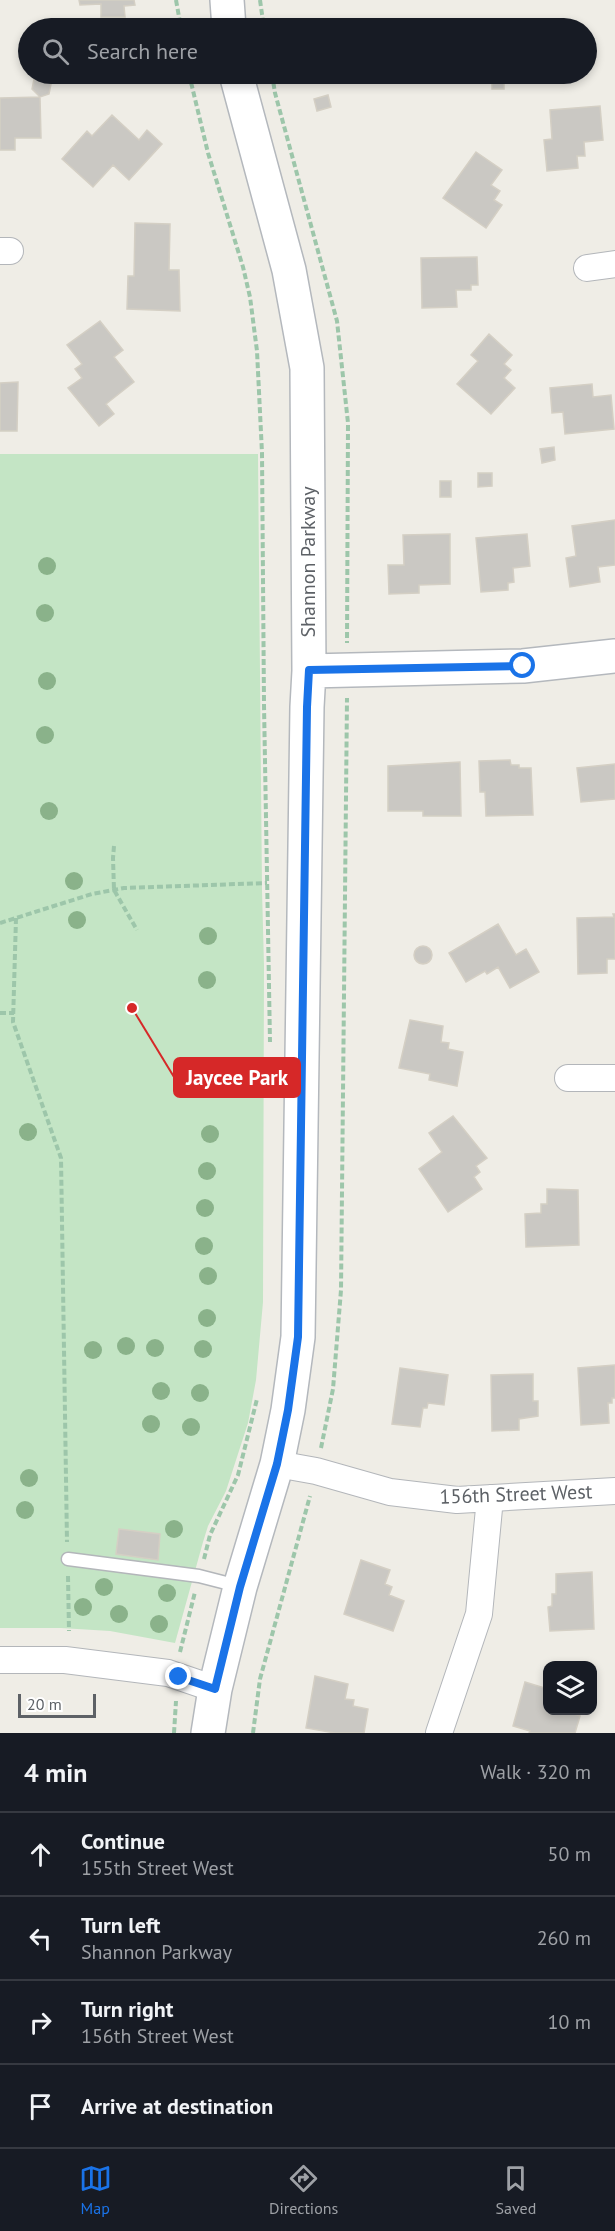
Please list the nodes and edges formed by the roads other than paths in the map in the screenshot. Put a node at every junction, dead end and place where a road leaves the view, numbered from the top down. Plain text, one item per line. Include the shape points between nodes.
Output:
1 (227, 0) edge
2 (228, 18) edge
3 (239, 84) edge
4 (615, 264) edge
5 (587, 268) dead end
6 (615, 656) edge
7 (309, 670) junction
8 (568, 1078) dead end
9 (615, 1078) edge
10 (277, 1464) junction
11 (615, 1491) edge
12 (490, 1498) junction
13 (68, 1559) road end
14 (240, 1587) junction
15 (0, 1660) edge
16 (215, 1689) junction
17 (208, 1733) edge
18 (439, 1733) edge

1 - 2 street
3 - 7 street, Shannon Parkway via 290,270 307,368
4 - 5 street
6 - 7 street via 523,666
7 - 10 street, Shannon Parkway via 298,1337
8 - 9 street
10 - 12 street, 156th Street West via 390,1492 457,1500
10 - 14 street, Shannon Parkway
11 - 12 street, 156th Street West
12 - 18 street via 479,1614
13 - 14 lane via 199,1576
14 - 16 street, Shannon Parkway
15 - 16 street via 65,1660 168,1673
16 - 17 street, Shannon Parkway

